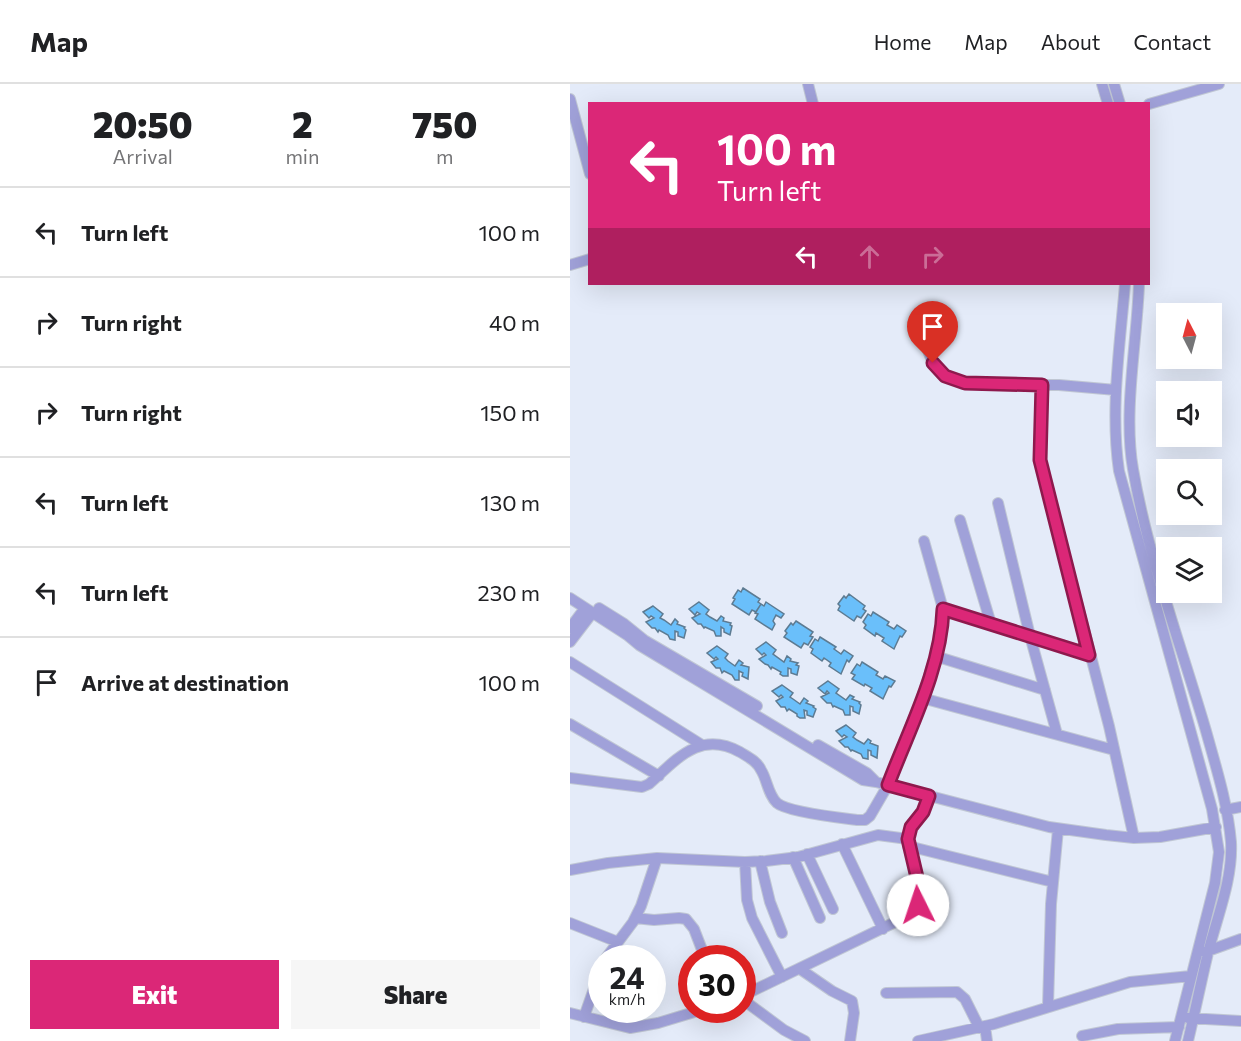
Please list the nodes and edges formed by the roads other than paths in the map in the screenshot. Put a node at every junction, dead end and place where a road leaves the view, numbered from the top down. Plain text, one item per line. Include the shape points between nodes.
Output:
1 (808, 84) edge
2 (1102, 84) edge
3 (1114, 84) edge
4 (1219, 84) edge
5 (570, 99) edge
6 (812, 102) edge
7 (1106, 102) edge
8 (1119, 102) edge
9 (1150, 104) edge
10 (588, 166) edge
11 (588, 260) edge
12 (570, 265) edge
13 (1125, 285) edge
14 (1139, 285) edge
15 (940, 325) dead end
16 (1042, 385) junction
17 (1117, 385) junction
18 (998, 503) dead end
19 (960, 520) dead end
20 (924, 541) dead end
21 (570, 590) edge
22 (581, 605) edge
23 (943, 609) junction
24 (991, 624) junction
25 (570, 628) edge
26 (1176, 633) junction
27 (1030, 636) junction
28 (1164, 636) junction
29 (570, 642) edge
30 (1089, 655) junction
31 (935, 656) junction
32 (570, 662) edge
33 (1045, 690) junction
34 (922, 698) junction
35 (570, 724) edge
36 (1057, 734) junction
37 (702, 745) junction
38 (1114, 750) junction
39 (659, 776) junction
40 (570, 778) edge
41 (876, 782) junction
42 (888, 785) junction
43 (929, 796) junction
44 (1241, 807) edge
45 (1225, 810) junction
46 (1216, 827) junction
47 (1058, 829) junction
48 (1134, 838) junction
49 (908, 842) junction
50 (842, 844) junction
51 (807, 854) junction
52 (793, 857) junction
53 (657, 858) junction
54 (760, 861) junction
55 (745, 862) junction
56 (570, 870) edge
57 (1053, 882) junction
58 (833, 909) dead end
59 (635, 918) junction
60 (820, 918) dead end
61 (570, 923) edge
62 (883, 929) junction
63 (782, 933) dead end
64 (1241, 939) edge
65 (618, 942) junction
66 (616, 945) edge
67 (700, 945) edge
68 (1208, 950) junction
69 (1195, 956) junction
70 (800, 969) junction
71 (1191, 976) junction
72 (782, 977) junction
73 (756, 991) edge
74 (886, 993) dead end
75 (588, 1006) edge
76 (1048, 1006) junction
77 (756, 1009) edge
78 (570, 1013) edge
79 (584, 1017) junction
80 (678, 1017) edge
81 (1185, 1021) junction
82 (1241, 1021) edge
83 (982, 1026) junction
84 (1082, 1036) dead end
85 (805, 1041) edge
86 (850, 1041) edge
87 (918, 1041) edge
88 (987, 1041) edge
89 (1175, 1041) edge
90 (1188, 1041) edge

1 - 6 street
2 - 7 street
3 - 8 street
4 - 9 street
5 - 10 street
11 - 12 street
13 - 17 street
14 - 26 street via 1130,420 1132,466
15 - 16 street via 926,329 923,338 933,363 945,376 984,385
16 - 17 street
16 - 30 street via 1040,460
17 - 28 street via 1119,471
18 - 27 street
19 - 24 street
20 - 23 street
21 - 41 street via 644,640
22 - 25 street
22 - 29 street
22 - 41 street via 639,645 863,780
23 - 24 street
23 - 31 street
24 - 27 street
26 - 28 street
26 - 45 street
27 - 30 street
27 - 33 street
28 - 46 street
30 - 38 street
31 - 33 street
31 - 34 street
32 - 37 street
33 - 36 street
34 - 36 street
34 - 42 street
35 - 39 street
36 - 38 street
37 - 39 street
37 - 42 street via 726,745 757,763 773,798 785,808 865,820
38 - 48 street
39 - 40 street via 642,787
41 - 42 street
42 - 43 street
43 - 47 street
43 - 49 street via 911,827
44 - 45 street
45 - 68 street via 1231,842 1229,870
46 - 48 street
46 - 69 street via 1219,852 1215,883
47 - 48 street
47 - 57 street
49 - 50 street via 878,835
49 - 57 street
49 - 62 street via 919,886 918,905 914,913
50 - 51 street
50 - 62 street
51 - 52 street
51 - 58 street
52 - 54 street
52 - 60 street
53 - 55 street
53 - 56 street
53 - 59 street
54 - 55 street
54 - 63 street
55 - 72 street via 752,918
57 - 76 street
59 - 65 street
59 - 67 street via 686,919
61 - 65 street
62 - 70 street
64 - 68 street
65 - 66 street
68 - 69 street
68 - 81 street
69 - 71 street
70 - 72 street
70 - 86 street via 852,1001
71 - 76 street via 1130,982
71 - 81 street
72 - 73 street
74 - 83 street via 957,992
75 - 79 street
76 - 83 street
77 - 85 street
78 - 79 street
79 - 80 street via 630,1028
81 - 82 street
81 - 84 street
81 - 89 street
81 - 90 street
83 - 87 street
83 - 88 street

